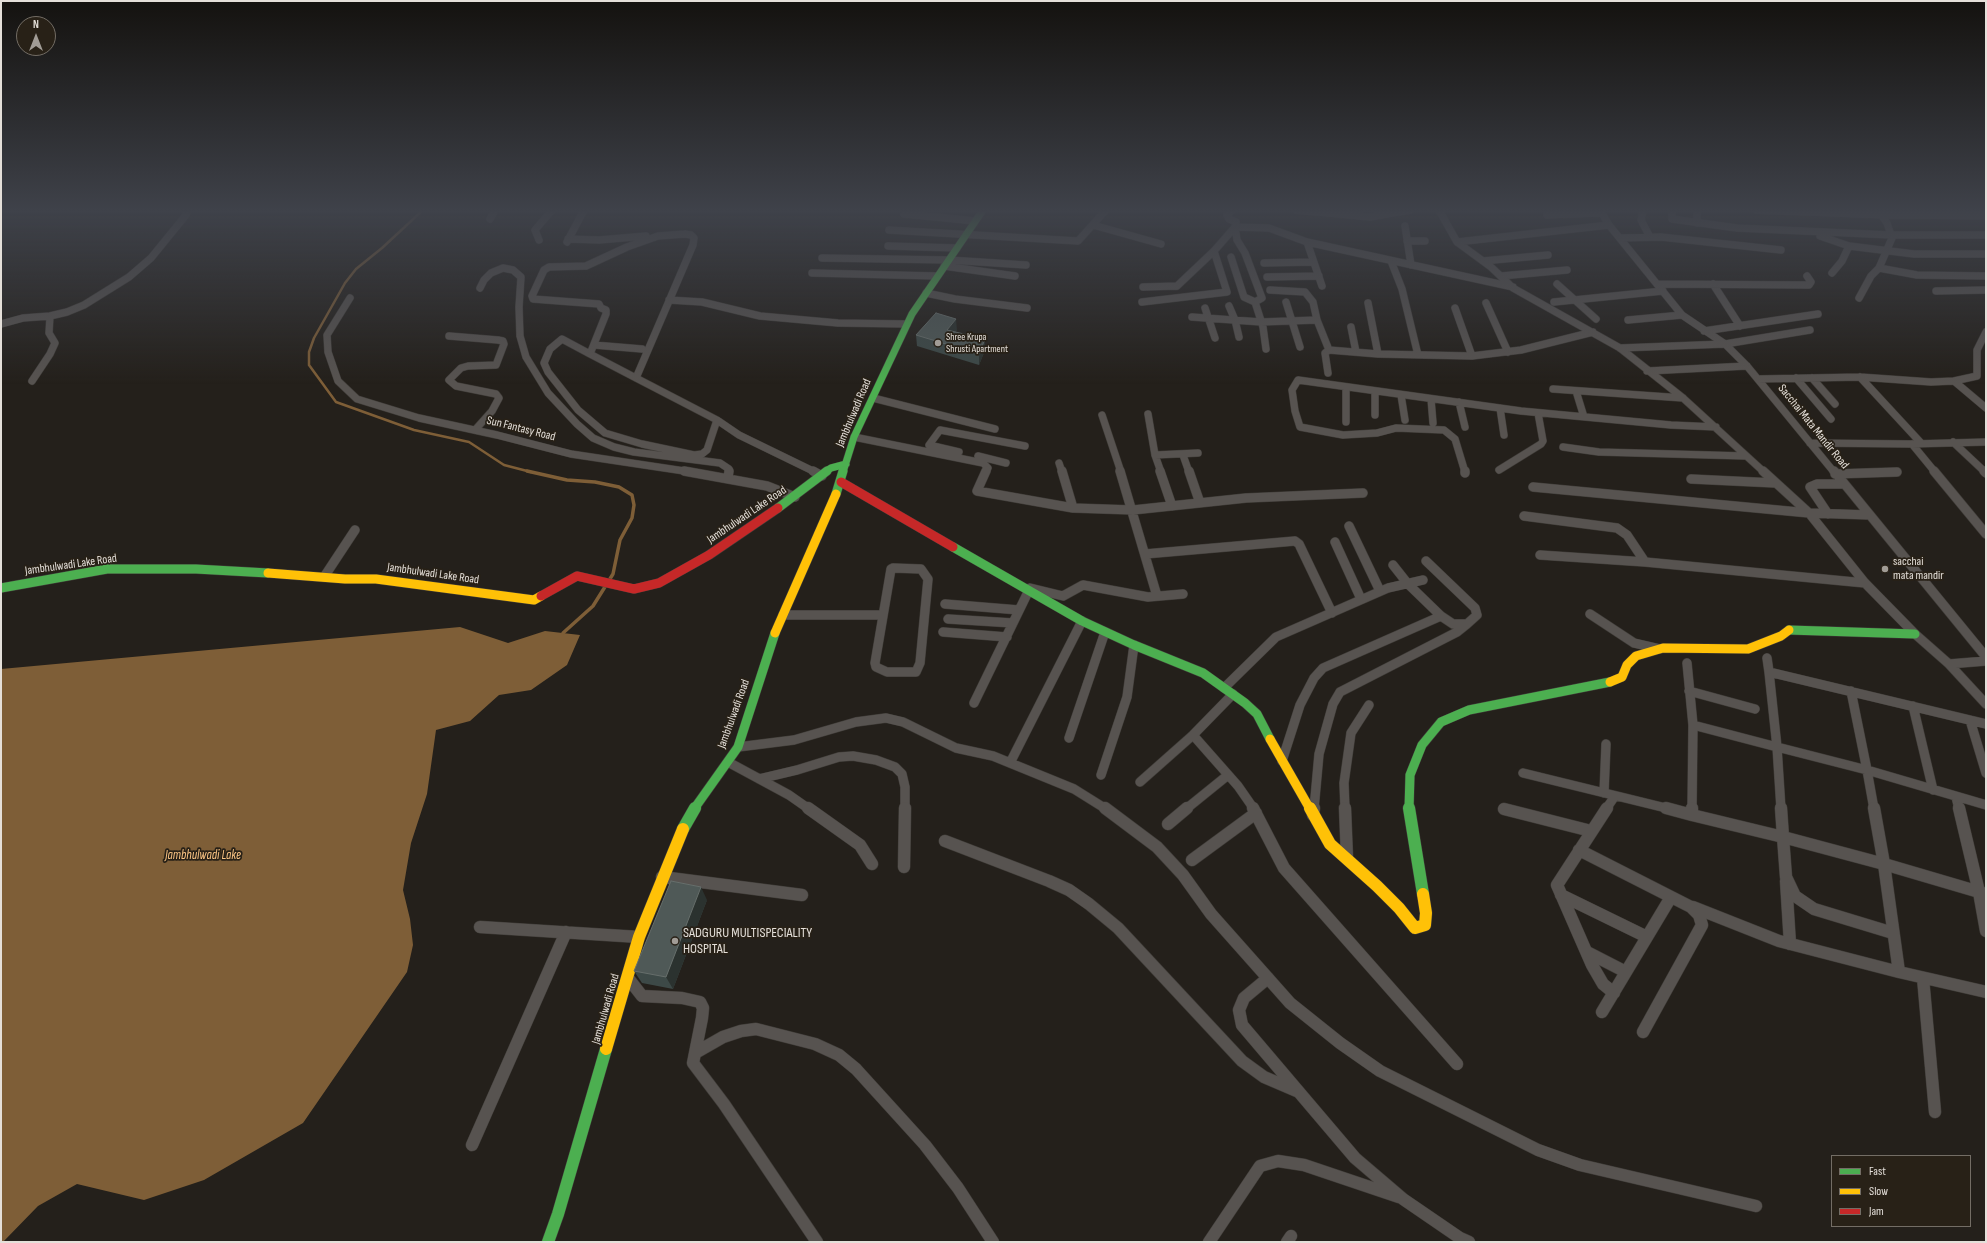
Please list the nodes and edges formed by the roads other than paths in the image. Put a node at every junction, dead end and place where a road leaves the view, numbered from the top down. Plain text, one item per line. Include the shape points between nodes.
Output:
1 (139, 268) edge
2 (502, 268) edge
3 (502, 268) edge
4 (549, 268) edge
5 (683, 268) edge
6 (943, 268) edge
7 (973, 268) edge
8 (1196, 268) edge
9 (1219, 268) edge
10 (1235, 268) edge
11 (1250, 268) edge
12 (1315, 268) edge
13 (1394, 268) edge
14 (1424, 268) edge
15 (1491, 268) edge
16 (1644, 268) edge
17 (1836, 268) edge
18 (1879, 268) joint
19 (1567, 270) dead end
20 (812, 273) dead end
21 (1832, 273) dead end
22 (937, 276) junction
23 (1015, 276) dead end
24 (1318, 276) junction
25 (1501, 276) junction
26 (1807, 276) dead end
27 (1986, 276) edge
28 (1267, 277) dead end
29 (1558, 284) dead end
30 (1657, 284) junction
31 (1713, 284) junction
32 (1177, 286) junction
33 (1322, 286) dead end
34 (1143, 287) dead end
35 (480, 288) dead end
36 (1513, 288) junction
37 (1270, 290) dead end
38 (1986, 290) edge
39 (1663, 291) junction
40 (1936, 291) dead end
41 (926, 293) junction
42 (1183, 297) junction
43 (350, 298) dead end
44 (1859, 298) dead end
45 (1573, 299) junction
46 (669, 300) junction
47 (1142, 302) dead end
48 (1255, 302) junction
49 (1286, 302) dead end
50 (1554, 302) dead end
51 (1368, 303) dead end
52 (1486, 303) dead end
53 (1229, 306) dead end
54 (1027, 308) dead end
55 (1206, 308) dead end
56 (1455, 308) dead end
57 (1818, 314) dead end
58 (1682, 315) junction
59 (50, 316) junction
60 (1192, 317) dead end
61 (1596, 319) dead end
62 (1210, 320) junction
63 (1235, 320) junction
64 (1317, 320) junction
65 (1628, 320) dead end
66 (1291, 321) junction
67 (1261, 322) junction
68 (1, 324) edge
69 (907, 324) junction
70 (1740, 326) junction
71 (1351, 327) dead end
72 (1810, 330) dead end
73 (1704, 331) junction
74 (1593, 332) junction
75 (1986, 332) edge
76 (449, 336) dead end
77 (1239, 337) dead end
78 (1215, 338) dead end
79 (1725, 344) junction
80 (594, 345) junction
81 (1300, 347) dead end
82 (1620, 348) junction
83 (642, 349) dead end
84 (1266, 349) dead end
85 (1329, 350) junction
86 (1356, 352) junction
87 (1508, 352) junction
88 (590, 354) junction
89 (1378, 354) junction
90 (1418, 355) junction
91 (1472, 356) junction
92 (1747, 366) junction
93 (1647, 371) junction
94 (1328, 373) dead end
95 (1986, 374) edge
96 (1977, 376) junction
97 (1860, 377) junction
98 (636, 378) junction
99 (1796, 378) junction
100 (1812, 378) junction
101 (1758, 379) junction
102 (32, 381) dead end
103 (1954, 381) junction
104 (1346, 388) junction
105 (1553, 389) dead end
106 (1576, 391) junction
107 (1375, 392) junction
108 (1401, 395) junction
109 (873, 398) junction
110 (1683, 398) junction
111 (1431, 399) junction
112 (1459, 402) junction
113 (1835, 404) dead end
114 (1500, 408) junction
115 (1986, 408) edge
116 (1538, 413) junction
117 (1148, 414) dead end
118 (1102, 415) dead end
119 (1375, 415) dead end
120 (1584, 417) junction
121 (1831, 419) dead end
122 (717, 420) junction
123 (1405, 420) dead end
124 (1346, 422) dead end
125 (1433, 423) dead end
126 (1465, 427) dead end
127 (1716, 427) junction
128 (995, 428) dead end
129 (475, 430) junction
130 (1504, 435) dead end
131 (854, 437) junction
132 (1953, 442) junction
133 (1986, 442) edge
134 (1810, 443) junction
135 (1917, 444) junction
136 (1025, 446) dead end
137 (1563, 447) dead end
138 (926, 448) junction
139 (1198, 453) dead end
140 (1155, 455) junction
141 (1183, 455) junction
142 (1746, 456) junction
143 (1006, 463) dead end
144 (1059, 463) dead end
145 (846, 464) junction
146 (1499, 470) dead end
147 (1896, 472) dead end
148 (1466, 473) dead end
149 (1835, 474) junction
150 (1986, 474) edge
151 (822, 476) junction
152 (728, 478) junction
153 (1691, 479) dead end
154 (841, 482) junction
155 (1775, 483) junction
156 (1843, 484) junction
157 (1533, 487) dead end
158 (1363, 493) dead end
159 (795, 497) junction
160 (1200, 503) junction
161 (1172, 506) junction
162 (1072, 508) junction
163 (1134, 510) junction
164 (1809, 513) junction
165 (1828, 514) junction
166 (1870, 515) junction
167 (1524, 516) dead end
168 (1349, 526) dead end
169 (355, 530) dead end
170 (1986, 534) edge
171 (1335, 542) dead end
172 (1145, 554) junction
173 (1540, 555) dead end
174 (1426, 561) dead end
175 (1645, 562) junction
176 (1393, 565) dead end
177 (324, 577) junction
178 (1423, 580) dead end
179 (1866, 583) junction
180 (1408, 584) junction
181 (1, 588) edge
182 (1028, 590) junction
183 (1380, 591) junction
184 (1183, 594) dead end
185 (1157, 596) junction
186 (1361, 599) junction
187 (945, 604) dead end
188 (1019, 610) junction
189 (1332, 613) junction
190 (783, 614) junction
191 (1590, 614) dead end
192 (883, 615) junction
193 (1441, 616) junction
194 (948, 619) dead end
195 (1082, 621) junction
196 (1014, 623) junction
197 (1467, 624) junction
198 (943, 632) dead end
199 (1105, 632) junction
200 (1915, 634) junction
201 (1007, 637) junction
202 (1134, 645) junction
203 (1660, 649) junction
204 (1986, 657) edge
205 (1767, 658) dead end
206 (1986, 661) edge
207 (1687, 663) dead end
208 (1949, 664) junction
209 (1769, 672) junction
210 (1224, 688) junction
211 (1689, 692) junction
212 (1852, 692) junction
213 (1234, 694) junction
214 (974, 703) dead end
215 (1986, 704) edge
216 (1369, 705) dead end
217 (1913, 706) junction
218 (1755, 709) dead end
219 (1970, 720) junction
220 (1986, 724) edge
221 (1692, 725) junction
222 (1193, 735) junction
223 (1069, 738) dead end
224 (1606, 744) dead end
225 (738, 747) junction
226 (1777, 747) junction
227 (1282, 761) junction
228 (728, 762) junction
229 (1010, 763) junction
230 (1867, 770) junction
231 (1523, 773) dead end
232 (1986, 773) edge
233 (1101, 775) dead end
234 (1228, 775) junction
235 (759, 779) junction
236 (1140, 782) dead end
237 (1933, 790) junction
238 (1604, 793) junction
239 (1616, 796) junction
240 (1956, 797) junction
241 (1986, 805) edge
242 (1504, 809) dead end
243 (1256, 813) junction
244 (1313, 815) junction
245 (1692, 815) junction
246 (1168, 824) dead end
247 (1591, 832) junction
248 (1783, 837) junction
249 (945, 841) dead end
250 (1579, 850) junction
251 (1347, 858) junction
252 (1192, 860) dead end
253 (872, 864) dead end
254 (1884, 864) junction
255 (904, 867) dead end
256 (662, 877) junction
257 (1786, 877) junction
258 (1983, 893) edge
259 (802, 895) dead end
260 (1561, 895) junction
261 (1671, 897) junction
262 (1691, 907) junction
263 (480, 927) dead end
264 (1986, 931) edge
265 (566, 932) junction
266 (1894, 933) junction
267 (639, 937) junction
268 (1647, 937) junction
269 (1790, 944) junction
270 (1587, 952) junction
271 (1626, 972) junction
272 (1899, 972) junction
273 (628, 978) junction
274 (1268, 978) junction
275 (1923, 978) junction
276 (1986, 992) edge
277 (1614, 993) junction
278 (1602, 1012) dead end
279 (1643, 1032) dead end
280 (695, 1053) junction
281 (1457, 1064) dead end
282 (1299, 1092) junction
283 (1936, 1112) dead end
284 (472, 1145) dead end
285 (1403, 1199) junction
286 (1756, 1206) dead end
287 (548, 1242) edge
288 (817, 1242) edge
289 (992, 1242) edge
290 (1209, 1242) edge
291 (1469, 1242) edge

1 - 59 street via 84,305
2 - 152 street via 513,270 521,277 520,336 526,357 548,393 577,424 593,438 614,447 720,463 729,469
3 - 35 street via 491,273
4 - 80 street via 544,270 533,299 599,304 606,310
5 - 46 street
6 - 22 street, Jambhulwadi Road
7 - 23 street
8 - 32 street
9 - 42 street via 1227,292
10 - 48 street via 1244,297
11 - 48 street via 1262,298
12 - 24 street
13 - 90 street via 1402,289
14 - 36 street
15 - 25 street
16 - 30 street, Sacchai Mata Mandir Road
17 - 21 street
18 - 27 street via 1917,275
18 - 44 street via 1871,276
19 - 25 street
20 - 22 street
22 - 41 street, Jambhulwadi Road
24 - 28 street
24 - 33 street
25 - 36 street
26 - 31 street via 1809,285
29 - 45 street
30 - 31 street
30 - 39 street, Sacchai Mata Mandir Road
31 - 70 street
32 - 34 street
32 - 42 street
36 - 74 street
37 - 64 street via 1305,292 1313,302
38 - 40 street
39 - 45 street
39 - 58 street, Sacchai Mata Mandir Road
41 - 54 street
41 - 69 street, Jambhulwadi Road
42 - 47 street
43 - 129 street, Sun Fantasy Road via 327,335 328,352 338,381 357,399 385,410
45 - 50 street
45 - 61 street
46 - 69 street via 702,302 760,316 838,323
46 - 98 street
48 - 67 street
49 - 66 street
51 - 89 street
52 - 87 street
53 - 63 street
55 - 62 street
56 - 91 street
57 - 70 street
58 - 65 street
58 - 73 street, Sacchai Mata Mandir Road
59 - 68 street via 23,318
59 - 102 street via 49,333 56,343
60 - 62 street
62 - 63 street
62 - 78 street
63 - 67 street
63 - 77 street
64 - 66 street
64 - 85 street
66 - 67 street
66 - 81 street
67 - 84 street
69 - 109 street, Jambhulwadi Road
70 - 73 street
71 - 86 street
72 - 79 street
73 - 79 street, Sacchai Mata Mandir Road
74 - 82 street
74 - 87 street
75 - 96 street via 1977,350
76 - 129 street via 498,340 504,344 496,365 461,368 449,380 456,386 496,394 499,398 492,411
79 - 82 street
79 - 92 street, Sacchai Mata Mandir Road
80 - 83 street
80 - 88 street
82 - 93 street
85 - 86 street
85 - 94 street via 1325,353
86 - 89 street
87 - 91 street
88 - 98 street
88 - 122 street via 562,339 550,349 544,363 548,372 578,410 605,433 642,444 702,454 707,450
89 - 90 street
90 - 91 street
92 - 93 street
92 - 101 street, Sacchai Mata Mandir Road
93 - 110 street
95 - 96 street
96 - 103 street
97 - 100 street
97 - 103 street
97 - 135 street
98 - 122 street
99 - 100 street
99 - 101 street
99 - 121 street
100 - 113 street
101 - 134 street, Sacchai Mata Mandir Road
103 - 115 street
104 - 107 street
104 - 124 street
104 - 148 street via 1298,380 1292,390 1300,426 1314,431 1343,435 1377,433 1396,428 1444,430 1455,439
105 - 106 street
106 - 110 street
106 - 120 street
107 - 108 street
107 - 119 street
108 - 111 street
108 - 123 street
109 - 128 street
109 - 131 street, Jambhulwadi Road
110 - 127 street
111 - 112 street
111 - 125 street
112 - 114 street
112 - 126 street
114 - 116 street
114 - 130 street
116 - 120 street
116 - 146 street via 1543,441 1541,444
117 - 140 street
118 - 163 street
120 - 127 street
122 - 151 street via 739,435
127 - 142 street
129 - 152 street, Sun Fantasy Road via 571,454
131 - 138 street
131 - 145 street, Jambhulwadi Road
132 - 133 street
132 - 135 street
132 - 150 street
134 - 135 street
134 - 149 street, Sacchai Mata Mandir Road
135 - 170 street
136 - 138 street via 940,430
137 - 142 street via 1599,452
138 - 143 street
138 - 162 street via 986,465 988,468 977,491
139 - 141 street
140 - 141 street
140 - 161 street
141 - 160 street
142 - 155 street
144 - 162 street
145 - 151 street, Jambhulwadi Lake Road via 834,466
145 - 154 street, Jambhulwadi Road
147 - 149 street
149 - 156 street, Sacchai Mata Mandir Road
151 - 159 street, Jambhulwadi Lake Road
152 - 159 street, Sun Fantasy Road via 767,486
153 - 155 street
154 - 182 street
154 - 190 street, Jambhulwadi Road
155 - 164 street
156 - 165 street via 1812,484 1810,487
156 - 166 street, Sacchai Mata Mandir Road
157 - 164 street
158 - 160 street via 1246,498
159 - 177 street, Jambhulwadi Lake Road via 709,555 659,583 634,589 577,576 534,600 376,579
160 - 161 street
161 - 163 street
162 - 163 street
163 - 172 street
164 - 165 street
164 - 179 street
165 - 166 street
166 - 204 street, Sacchai Mata Mandir Road
167 - 175 street via 1617,528 1627,535
168 - 183 street
169 - 177 street
171 - 186 street
172 - 185 street
172 - 189 street via 1295,541 1299,544
173 - 175 street
174 - 197 street via 1475,608 1477,615
175 - 179 street
176 - 180 street
177 - 181 street, Jambhulwadi Lake Road via 196,569 106,569
178 - 180 street
179 - 200 street
180 - 183 street
180 - 193 street
182 - 185 street via 1030,588 1063,596 1083,585 1127,594
182 - 188 street
182 - 195 street
183 - 186 street
184 - 185 street
186 - 189 street
187 - 188 street
188 - 196 street
189 - 210 street via 1276,637
190 - 192 street
190 - 225 street, Jambhulwadi Road
191 - 203 street via 1634,643
192 - 192 street via 891,569 924,571 928,579 920,663 916,672 887,672 876,667
193 - 197 street via 1453,624
193 - 227 street via 1323,668 1314,678 1300,705
194 - 196 street
195 - 199 street
195 - 229 street
196 - 201 street
197 - 244 street via 1457,632 1340,692 1333,704 1319,754
198 - 201 street
199 - 202 street
199 - 223 street
200 - 203 street via 1797,629 1789,630 1781,636 1748,649
200 - 208 street
201 - 214 street
202 - 210 street via 1203,673
202 - 233 street via 1127,697
203 - 251 street via 1636,656 1627,665 1622,677 1604,684 1469,710 1441,722 1422,745 1410,775 1409,815 1426,913 1425,925 1415,928 1394,903
205 - 209 street
206 - 208 street
207 - 211 street
208 - 215 street
209 - 212 street
209 - 226 street
210 - 213 street
211 - 218 street
211 - 221 street
212 - 217 street
212 - 230 street
213 - 222 street
213 - 227 street via 1257,714
216 - 251 street via 1352,733 1348,747 1344,783
217 - 219 street
217 - 237 street
219 - 220 street
219 - 232 street
221 - 226 street
221 - 245 street
222 - 234 street
222 - 236 street
224 - 238 street
225 - 228 street, Jambhulwadi Road
225 - 229 street via 794,740 856,722 886,718 903,722 956,748 993,756
226 - 230 street
226 - 248 street
227 - 244 street
228 - 235 street
228 - 256 street, Jambhulwadi Road via 682,828
229 - 274 street via 1074,789 1157,847 1183,875 1216,920
230 - 237 street
230 - 254 street
231 - 238 street
234 - 243 street
234 - 246 street
235 - 253 street via 789,795 860,845
235 - 255 street via 839,757 853,756 876,760 895,767 902,774 905,787
237 - 240 street
238 - 239 street
239 - 245 street
239 - 247 street
240 - 241 street
240 - 258 street
242 - 247 street
243 - 252 street
243 - 281 street via 1284,868 1296,883
244 - 251 street via 1330,844
245 - 248 street
247 - 250 street
248 - 254 street
248 - 257 street
249 - 282 street via 1069,890 1118,928 1242,1061 1264,1077
250 - 260 street via 1557,884
250 - 261 street
254 - 258 street
254 - 266 street
256 - 259 street
256 - 267 street, Jambhulwadi Road
257 - 266 street via 1795,896 1814,909
257 - 269 street
258 - 264 street
260 - 268 street
260 - 270 street
261 - 262 street
261 - 268 street
262 - 269 street
262 - 279 street via 1699,915 1702,925
263 - 265 street
265 - 267 street
265 - 284 street
266 - 272 street
267 - 273 street, Jambhulwadi Road
268 - 271 street
269 - 272 street
270 - 271 street
270 - 277 street via 1603,984
271 - 277 street
272 - 275 street
273 - 280 street via 642,996 682,998 700,1002 703,1008
273 - 287 street, Jambhulwadi Road
274 - 282 street via 1244,998 1239,1010 1242,1025
274 - 286 street via 1290,1003 1380,1071 1497,1131 1538,1150 1580,1165
275 - 276 street
275 - 283 street
277 - 278 street
280 - 288 street via 692,1062 724,1104
280 - 289 street via 723,1037 741,1031 756,1030 789,1036 839,1055 856,1069 925,1145 958,1188
282 - 285 street via 1355,1158
285 - 290 street via 1304,1165 1278,1160 1260,1166
285 - 291 street

